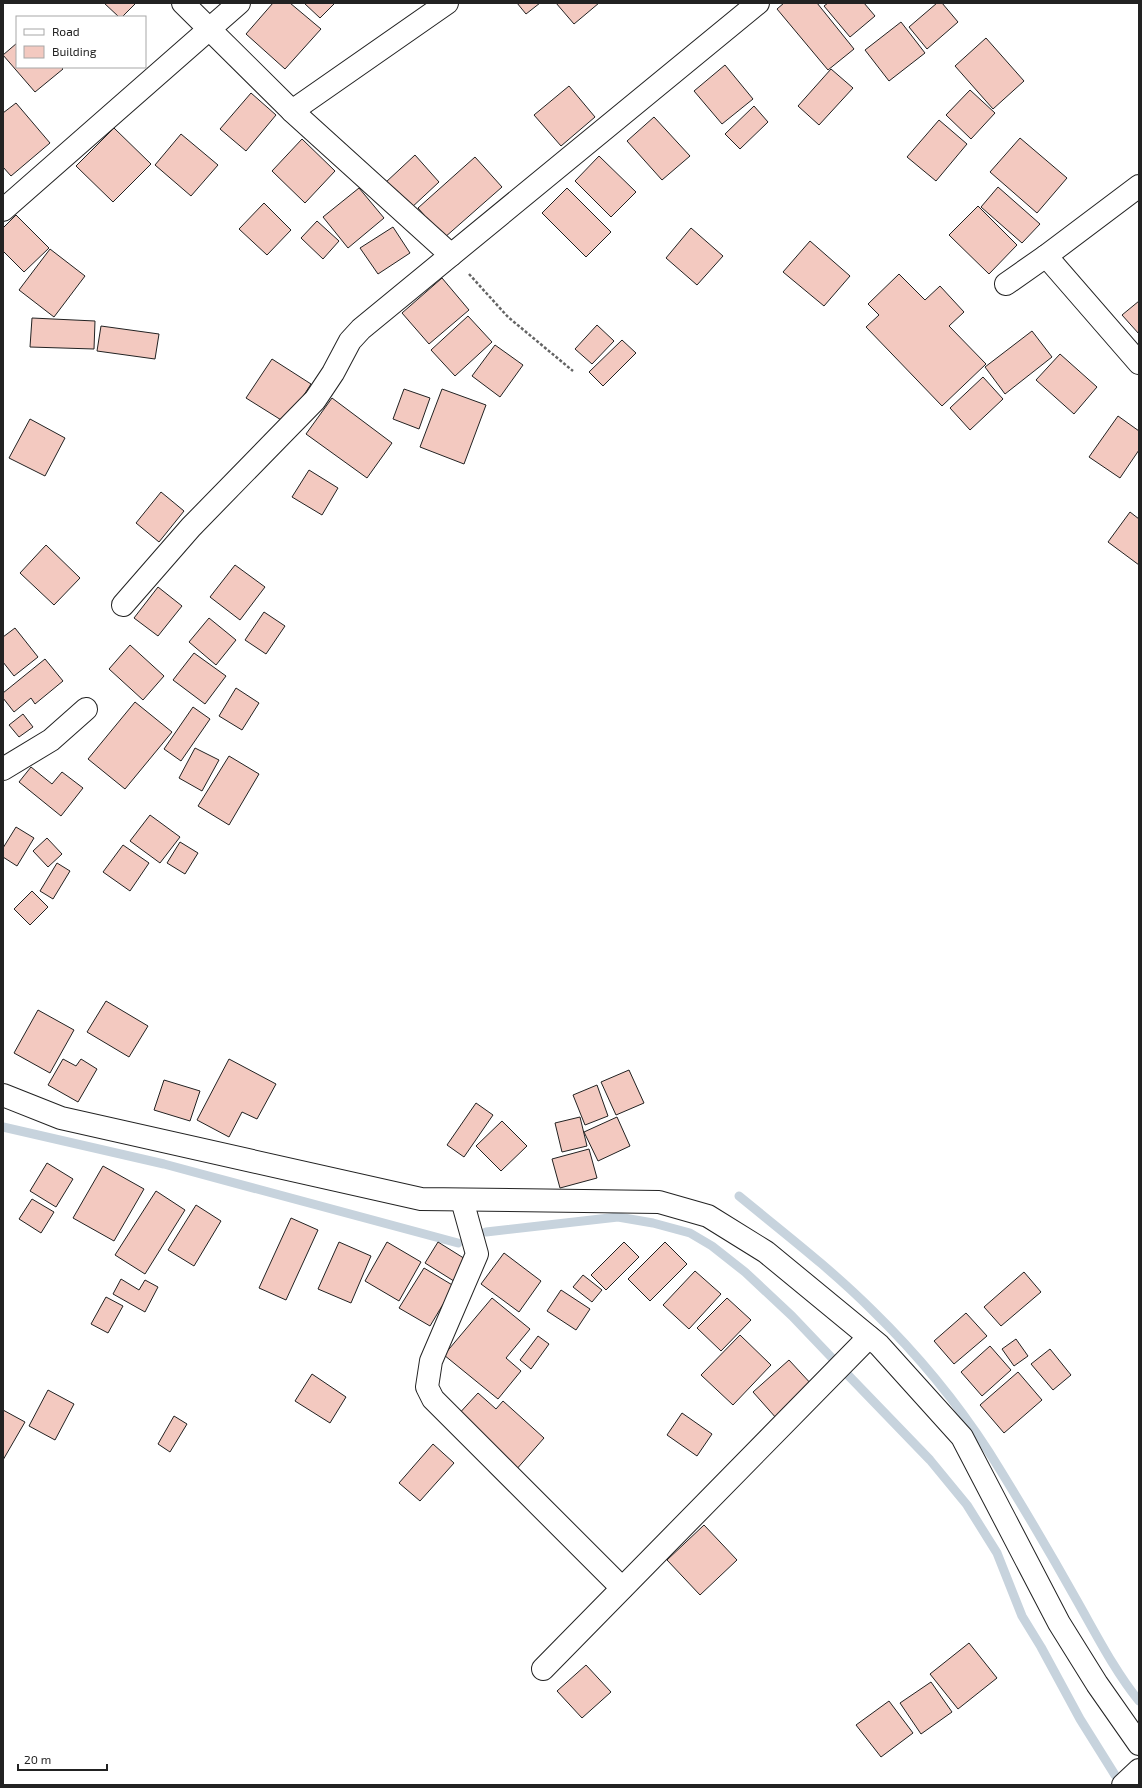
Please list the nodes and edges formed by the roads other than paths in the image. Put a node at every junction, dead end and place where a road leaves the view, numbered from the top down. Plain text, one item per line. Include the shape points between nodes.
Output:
1 (183, 3) edge
2 (239, 3) edge
3 (447, 3) edge
4 (758, 3) edge
5 (210, 29) junction
6 (292, 111) junction
7 (1139, 186) edge
8 (3, 210) edge
9 (451, 255) junction
10 (1046, 256) junction
11 (1006, 284) dead end
12 (1139, 363) edge
13 (123, 605) dead end
14 (86, 709) dead end
15 (3, 769) edge
16 (3, 1095) edge
17 (462, 1200) junction
18 (870, 1337) junction
19 (622, 1588) junction
20 (543, 1669) dead end
21 (1139, 1744) edge
22 (1139, 1770) edge
23 (1123, 1785) edge

1 - 5 street
2 - 5 street
3 - 6 street
4 - 9 street
5 - 6 street
5 - 8 street
6 - 9 street
7 - 10 street
9 - 13 street via 361,329 350,341 315,400 191,527
10 - 11 street
10 - 12 street
14 - 15 street via 51,740
16 - 17 street via 61,1118 421,1200
17 - 18 street via 659,1202 708,1216 766,1252
17 - 19 street via 477,1254 431,1361 427,1388 433,1399
18 - 19 street
18 - 21 street via 962,1437 1059,1623
19 - 20 street
22 - 23 street

